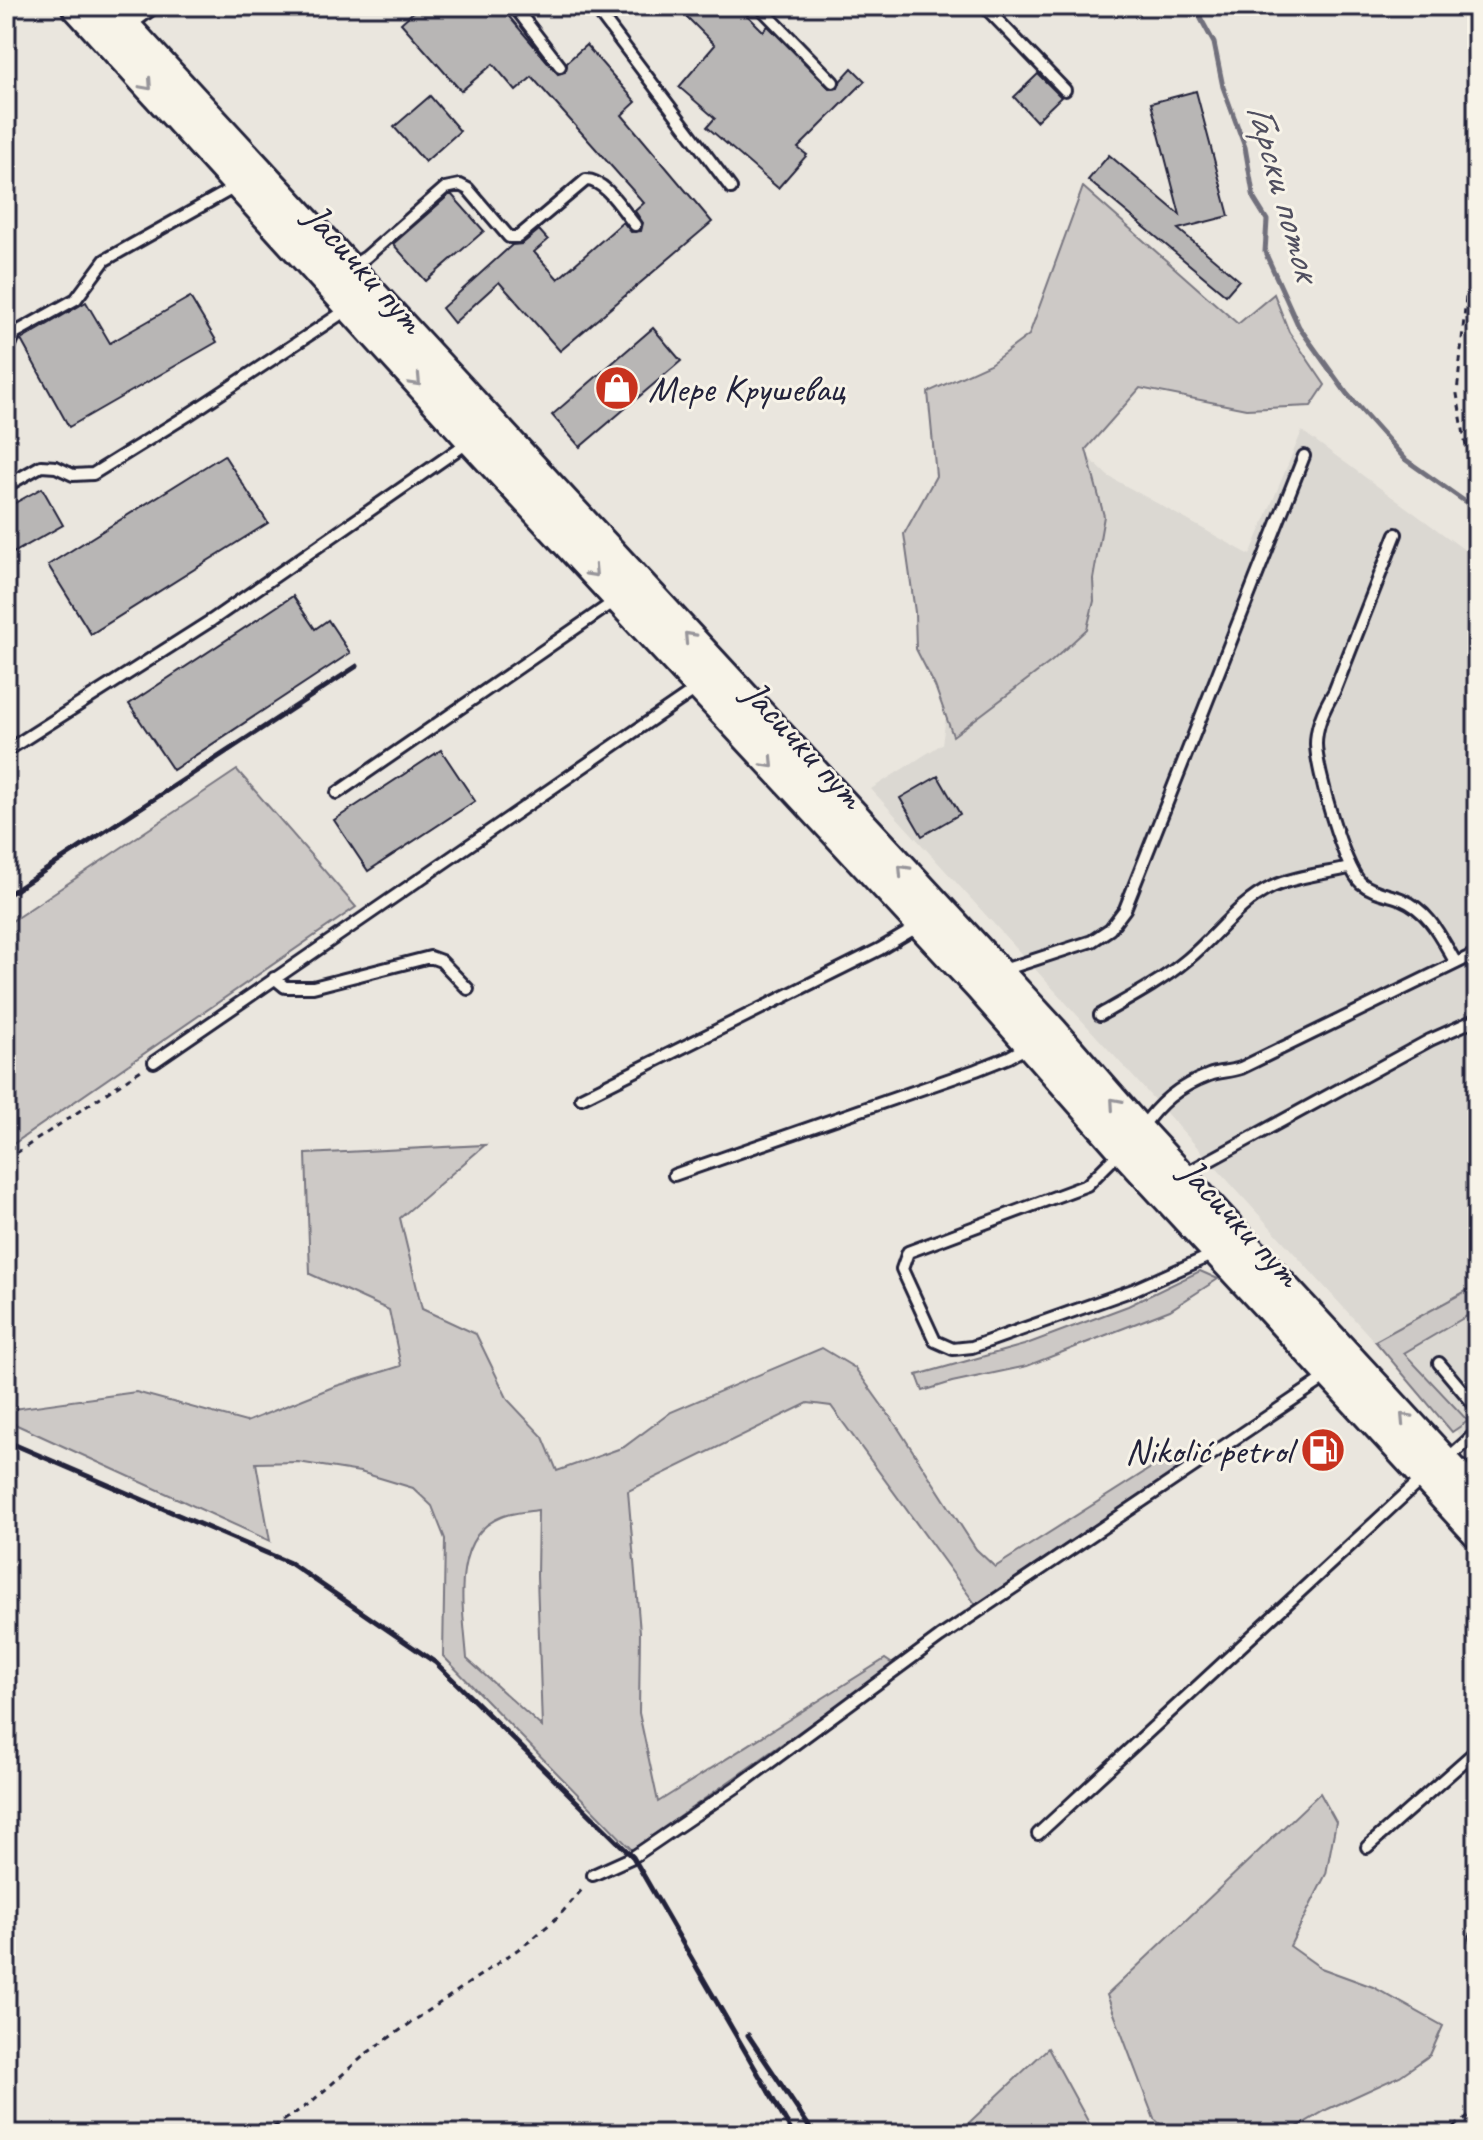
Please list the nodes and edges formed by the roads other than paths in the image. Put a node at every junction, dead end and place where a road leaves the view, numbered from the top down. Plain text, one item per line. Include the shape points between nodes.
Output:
1 (76, 6) edge
2 (107, 6) edge
3 (156, 6) edge
4 (514, 6) edge
5 (594, 6) edge
6 (759, 6) edge
7 (984, 6) edge
8 (118, 35) junction
9 (560, 66) dead end
10 (833, 82) dead end
11 (1065, 90) dead end
12 (249, 179) junction
13 (731, 188) dead end
14 (635, 225) dead end
15 (349, 268) junction
16 (323, 278) junction
17 (349, 308) junction
18 (390, 333) junction
19 (6, 355) edge
20 (481, 432) junction
21 (1304, 456) dead end
22 (6, 486) edge
23 (1396, 534) dead end
24 (629, 592) junction
25 (711, 680) junction
26 (6, 751) edge
27 (337, 793) dead end
28 (1349, 868) junction
29 (929, 917) junction
30 (1477, 953) edge
31 (1456, 963) junction
32 (274, 978) junction
33 (988, 980) junction
34 (468, 989) dead end
35 (1100, 1015) dead end
36 (1477, 1019) edge
37 (1041, 1038) junction
38 (154, 1062) road end
39 (581, 1098) dead end
40 (1131, 1140) junction
41 (674, 1175) dead end
42 (1183, 1175) junction
43 (1230, 1245) junction
44 (1439, 1363) dead end
45 (1340, 1366) junction
46 (1477, 1408) edge
47 (1477, 1432) edge
48 (1434, 1468) junction
49 (1477, 1496) edge
50 (1477, 1533) edge
51 (1477, 1750) edge
52 (1038, 1834) dead end
53 (1367, 1847) dead end
54 (593, 1875) road end

1 - 8 main road, Јасички пут
2 - 8 main road, Јасички пут
3 - 8 lane
4 - 9 lane
5 - 13 lane
6 - 10 lane
7 - 11 lane
8 - 12 main road, Јасички пут
12 - 15 main road, Јасички пут
12 - 16 main road, Јасички пут
12 - 19 lane via 105,260 76,299 15,333
14 - 15 lane via 601,185 586,180 518,237 509,237 468,189 455,185
15 - 16 main road
15 - 18 main road, Јасички пут
16 - 17 main road, Јасички пут
17 - 18 main road, Јасички пут
17 - 22 lane via 93,474 73,475 41,466
18 - 20 main road, Јасички пут
20 - 24 main road, Јасички пут
20 - 26 lane via 212,620
21 - 33 lane via 1125,909 1092,941 1013,965
23 - 28 lane via 1317,730 1319,771
24 - 25 main road, Јасички пут
24 - 27 lane
25 - 29 main road, Јасички пут
25 - 32 lane
28 - 31 lane via 1370,890 1420,910
28 - 35 lane via 1291,880 1257,895 1171,973
29 - 33 main road, Јасички пут
29 - 39 lane via 880,949
30 - 31 lane
31 - 40 lane via 1241,1068 1211,1074 1162,1101
32 - 34 lane via 285,987 313,987 430,957 441,961
32 - 38 lane
33 - 37 main road, Јасички пут
36 - 42 lane
37 - 40 main road, Јасички пут
37 - 41 lane via 976,1070
40 - 42 main road, Јасички пут
40 - 43 main road, Јасички пут
40 - 43 lane via 1087,1185 908,1252 902,1269 935,1341 944,1347 972,1347 1133,1290
42 - 43 main road, Јасички пут
43 - 45 main road, Јасички пут
44 - 46 lane
45 - 48 main road, Јасички пут
45 - 54 lane via 940,1637 742,1783 633,1857
47 - 48 lane
48 - 49 main road, Јасички пут
48 - 50 main road, Јасички пут
48 - 52 lane
51 - 53 lane

